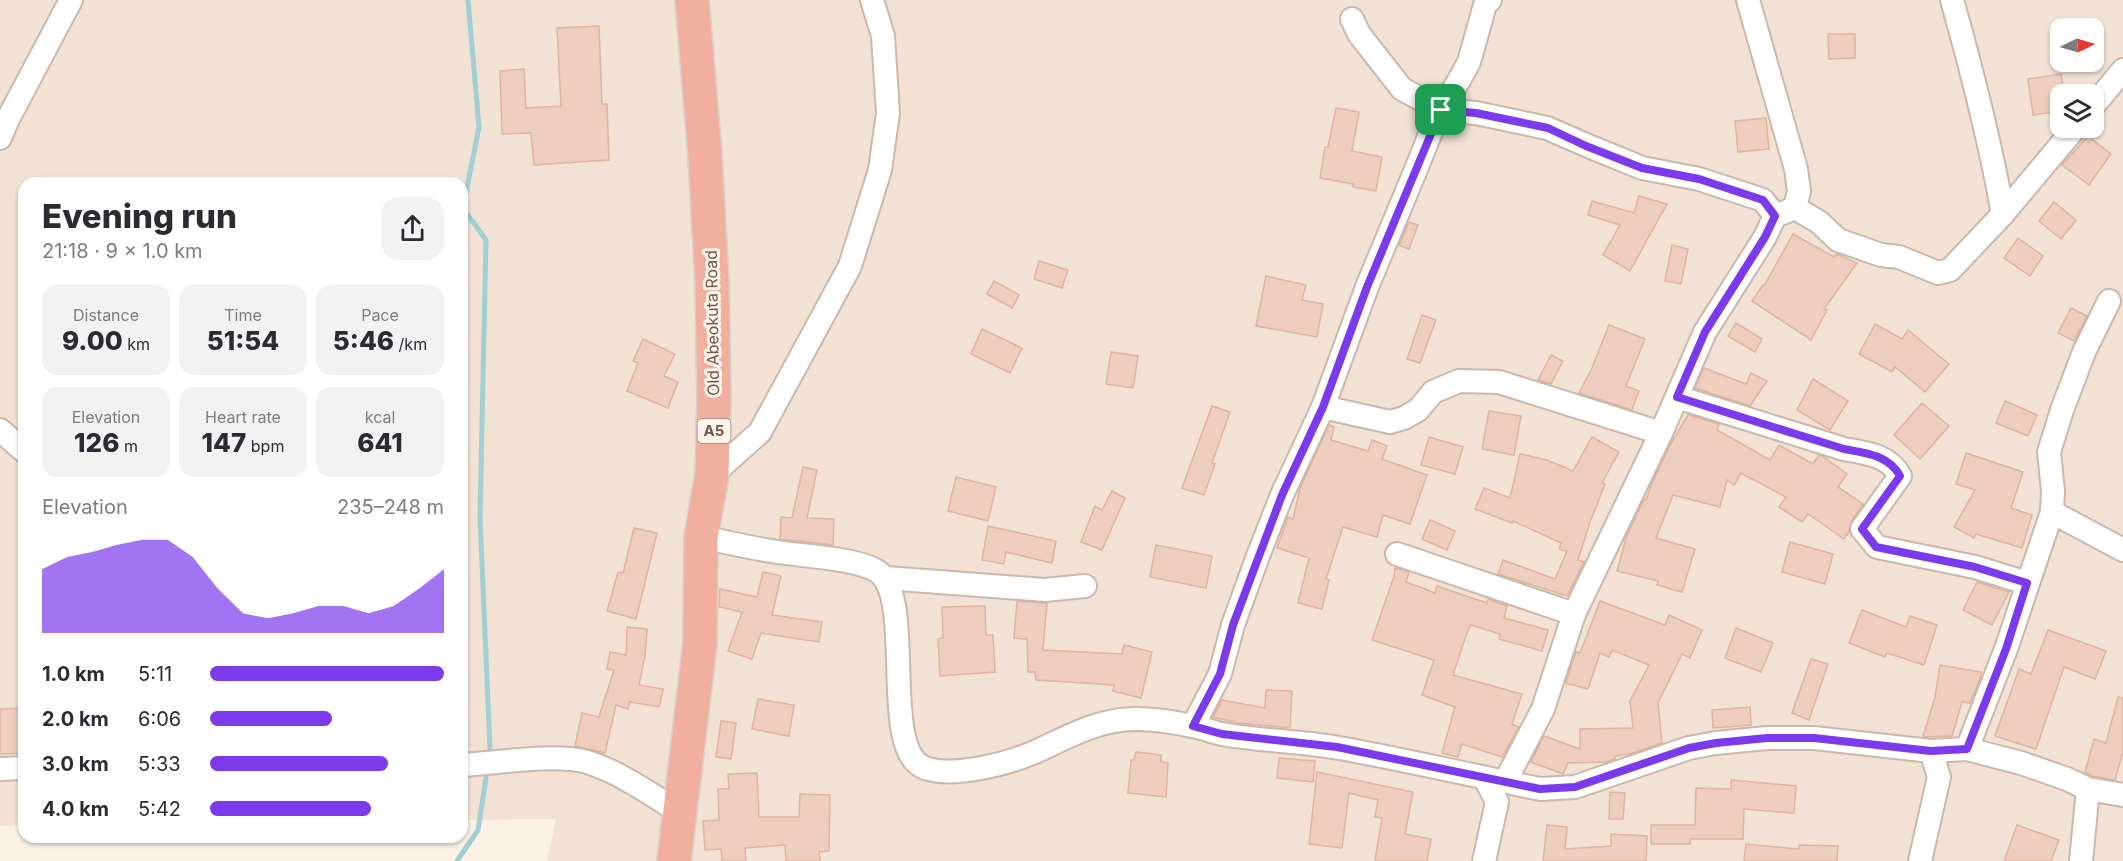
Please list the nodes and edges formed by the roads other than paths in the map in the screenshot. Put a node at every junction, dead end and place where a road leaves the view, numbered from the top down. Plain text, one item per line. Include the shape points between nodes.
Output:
1 (71, 0) edge
2 (692, 0) edge
3 (872, 0) edge
4 (1490, 0) edge
5 (1748, 0) edge
6 (1952, 0) edge
7 (1352, 19) dead end
8 (2123, 70) edge
9 (2104, 93) edge
10 (1441, 110) junction
11 (0, 138) edge
12 (2067, 138) edge
13 (1785, 212) junction
14 (2003, 214) junction
15 (2109, 301) dead end
16 (1677, 397) junction
17 (1323, 407) junction
18 (0, 429) edge
19 (1661, 433) junction
20 (18, 446) edge
21 (712, 475) junction
22 (2052, 512) junction
23 (701, 537) junction
24 (2123, 550) edge
25 (1397, 554) dead end
26 (886, 578) junction
27 (2027, 583) junction
28 (1085, 586) dead end
29 (1574, 614) junction
30 (1193, 726) junction
31 (1967, 749) junction
32 (1931, 751) junction
33 (468, 765) edge
34 (18, 768) edge
35 (0, 770) edge
36 (1495, 780) junction
37 (2088, 789) junction
38 (2123, 795) edge
39 (681, 813) junction
40 (675, 861) edge
41 (1485, 861) edge
42 (1920, 861) edge
43 (2081, 861) edge

1 - 11 street
2 - 21 highway, Old Abeokuta Road / A5 via 712,282
3 - 21 street via 883,36 888,113 880,170 850,266 760,432
4 - 10 street via 1485,5 1469,62
5 - 13 street via 1796,170 1799,191
6 - 14 street
7 - 10 street via 1359,34 1402,88
8 - 9 street
10 - 13 street via 1548,128 1642,168 1699,179 1763,200
10 - 17 street via 1367,287
12 - 14 street
13 - 14 street via 1819,222 1838,240 1938,273 1950,270
13 - 16 street via 1705,332
15 - 22 street via 2084,352 2049,452
16 - 19 street
16 - 27 street via 1887,461 1900,476 1862,529 1876,547 1975,567
17 - 19 street via 1390,422 1419,410 1433,392 1459,381 1499,382
17 - 30 street via 1262,546 1220,674
18 - 20 street
19 - 29 street
21 - 23 highway, Old Abeokuta Road / A5
22 - 24 street
22 - 27 street
23 - 26 street via 843,561 875,570
23 - 39 highway, Old Abeokuta Road / A5 via 700,643
25 - 29 street
26 - 28 street via 1045,590
26 - 30 street via 894,599 901,719 912,757 922,767 942,772 971,771 1032,753 1105,722 1136,719
27 - 31 street
29 - 36 street via 1543,709
30 - 36 street via 1222,734 1337,747
31 - 32 street
31 - 37 street via 2021,763
32 - 36 street via 1814,738 1767,738 1689,748 1575,787 1540,789
32 - 42 street via 1940,777
33 - 39 street via 552,759 587,762 621,777
34 - 35 street
36 - 41 street via 1497,802
37 - 38 street
37 - 43 street
39 - 40 highway, Old Abeokuta Road / A5

